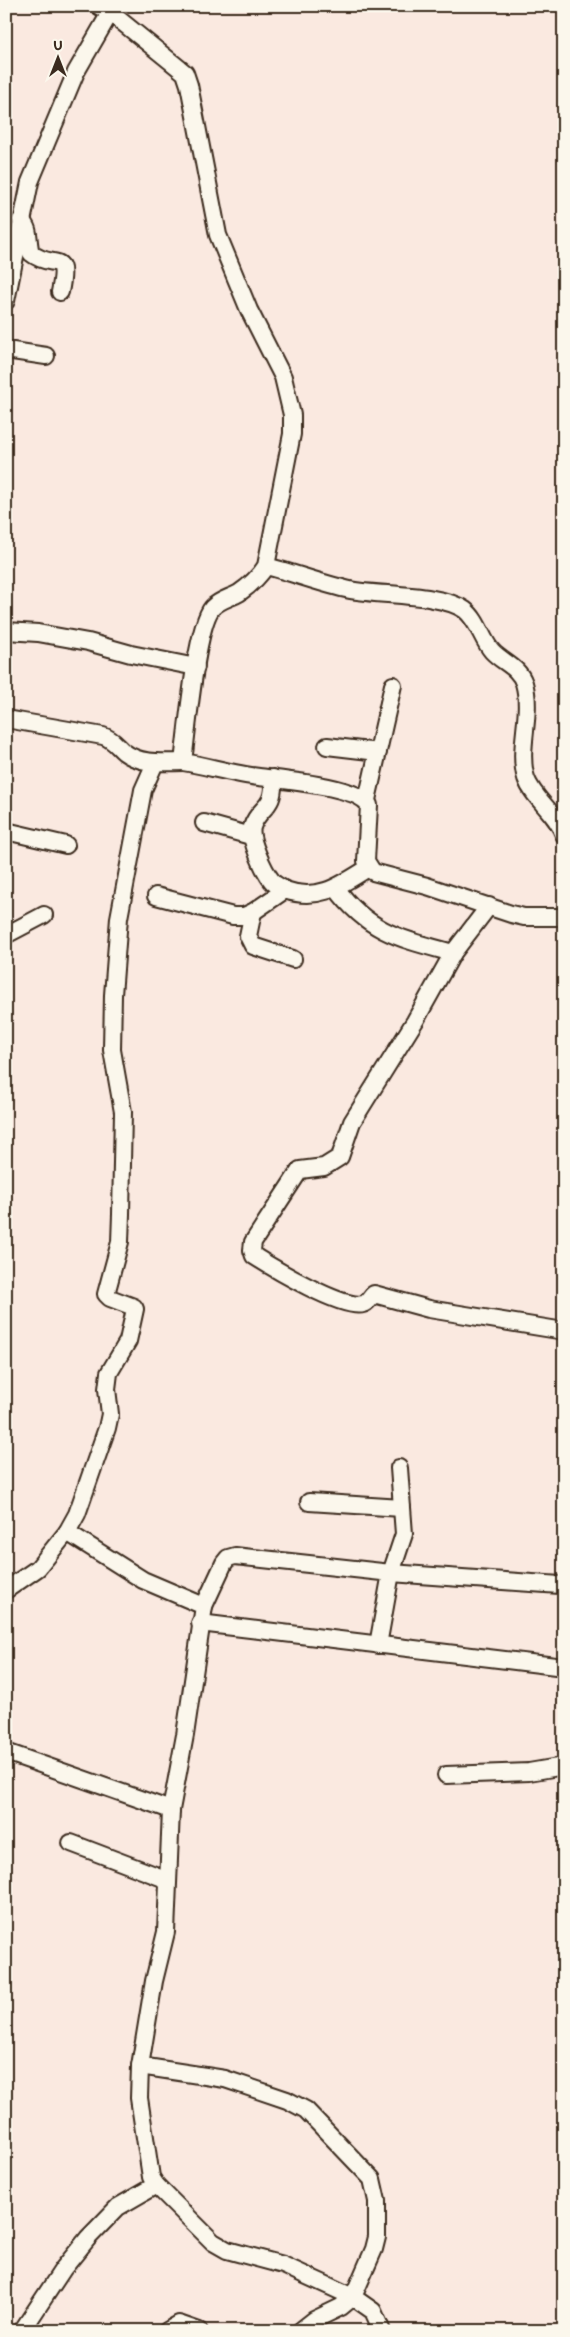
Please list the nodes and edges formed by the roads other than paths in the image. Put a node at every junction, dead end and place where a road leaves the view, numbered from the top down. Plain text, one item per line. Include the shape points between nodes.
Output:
1 (108, 8) edge
2 (21, 220) junction
3 (60, 292) dead end
4 (6, 301) edge
5 (6, 350) edge
6 (46, 356) dead end
7 (266, 566) junction
8 (6, 631) edge
9 (196, 667) junction
10 (393, 685) dead end
11 (6, 719) edge
12 (328, 746) dead end
13 (378, 752) junction
14 (183, 762) junction
15 (155, 763) junction
16 (273, 778) junction
17 (367, 800) junction
18 (204, 823) dead end
19 (6, 831) edge
20 (564, 835) edge
21 (251, 836) junction
22 (66, 845) dead end
23 (368, 868) junction
24 (336, 888) junction
25 (285, 890) junction
26 (156, 896) dead end
27 (489, 906) junction
28 (253, 912) junction
29 (44, 915) dead end
30 (564, 917) edge
31 (6, 935) edge
32 (453, 953) junction
33 (293, 959) dead end
34 (564, 1331) edge
35 (399, 1468) dead end
36 (309, 1502) dead end
37 (402, 1508) junction
38 (67, 1532) junction
39 (391, 1573) junction
40 (560, 1585) dead end
41 (6, 1590) edge
42 (204, 1606) junction
43 (200, 1623) junction
44 (378, 1645) junction
45 (564, 1667) edge
46 (6, 1752) edge
47 (564, 1766) edge
48 (446, 1775) dead end
49 (171, 1810) junction
50 (71, 1843) dead end
51 (168, 1880) junction
52 (140, 2066) junction
53 (156, 2185) junction
54 (353, 2297) junction
55 (22, 2331) edge
56 (167, 2331) edge
57 (199, 2331) edge
58 (300, 2331) edge
59 (382, 2331) edge

1 - 2 street via 76,72 30,182
1 - 7 street via 185,73 218,235 248,310 283,377 288,394 292,434
2 - 3 street via 30,235 31,253 61,264 64,269
2 - 4 street
5 - 6 street
7 - 9 street via 239,593 210,610
7 - 20 street via 346,589 443,601 465,610 492,650 516,669 523,682 526,698 525,776
8 - 9 street via 88,642
9 - 14 street
10 - 13 street
11 - 15 street via 103,736 130,756
12 - 13 street
13 - 17 street
14 - 15 street
14 - 16 street
15 - 38 street via 143,790 121,904 112,1002 112,1050 123,1112 121,1214 120,1242 106,1294 135,1309 128,1341 109,1373 107,1428 77,1514
16 - 17 street via 300,781
16 - 21 street via 270,803 254,823
17 - 23 street via 370,811
18 - 21 street
19 - 22 street
21 - 25 street via 272,881
23 - 24 street
23 - 27 street
24 - 25 street via 313,894
24 - 32 street via 352,909 375,927
25 - 28 street
26 - 28 street via 233,916
27 - 30 street via 524,917
27 - 32 street
28 - 33 street via 248,936 253,946
29 - 31 street
32 - 34 street via 352,1122 340,1157 324,1167 300,1170 253,1242 252,1250 254,1256 306,1288 356,1305 366,1303 374,1294 429,1309
35 - 37 street
36 - 37 street
37 - 39 street via 402,1543
38 - 41 street via 38,1568
38 - 42 street via 143,1580
39 - 40 street
39 - 42 street via 235,1556 224,1563
39 - 44 street
42 - 43 street
43 - 44 street
43 - 49 street
44 - 45 street
46 - 49 street
47 - 48 street via 529,1772
49 - 51 street
50 - 51 street
51 - 52 street via 166,1932
52 - 53 street via 139,2098 148,2164
52 - 54 street via 225,2079 287,2100 306,2110 364,2169 375,2188 376,2237
53 - 54 street via 213,2242 227,2250 283,2265
53 - 55 street via 118,2207 88,2238
54 - 58 street
54 - 59 street via 373,2311
56 - 57 street via 179,2324

